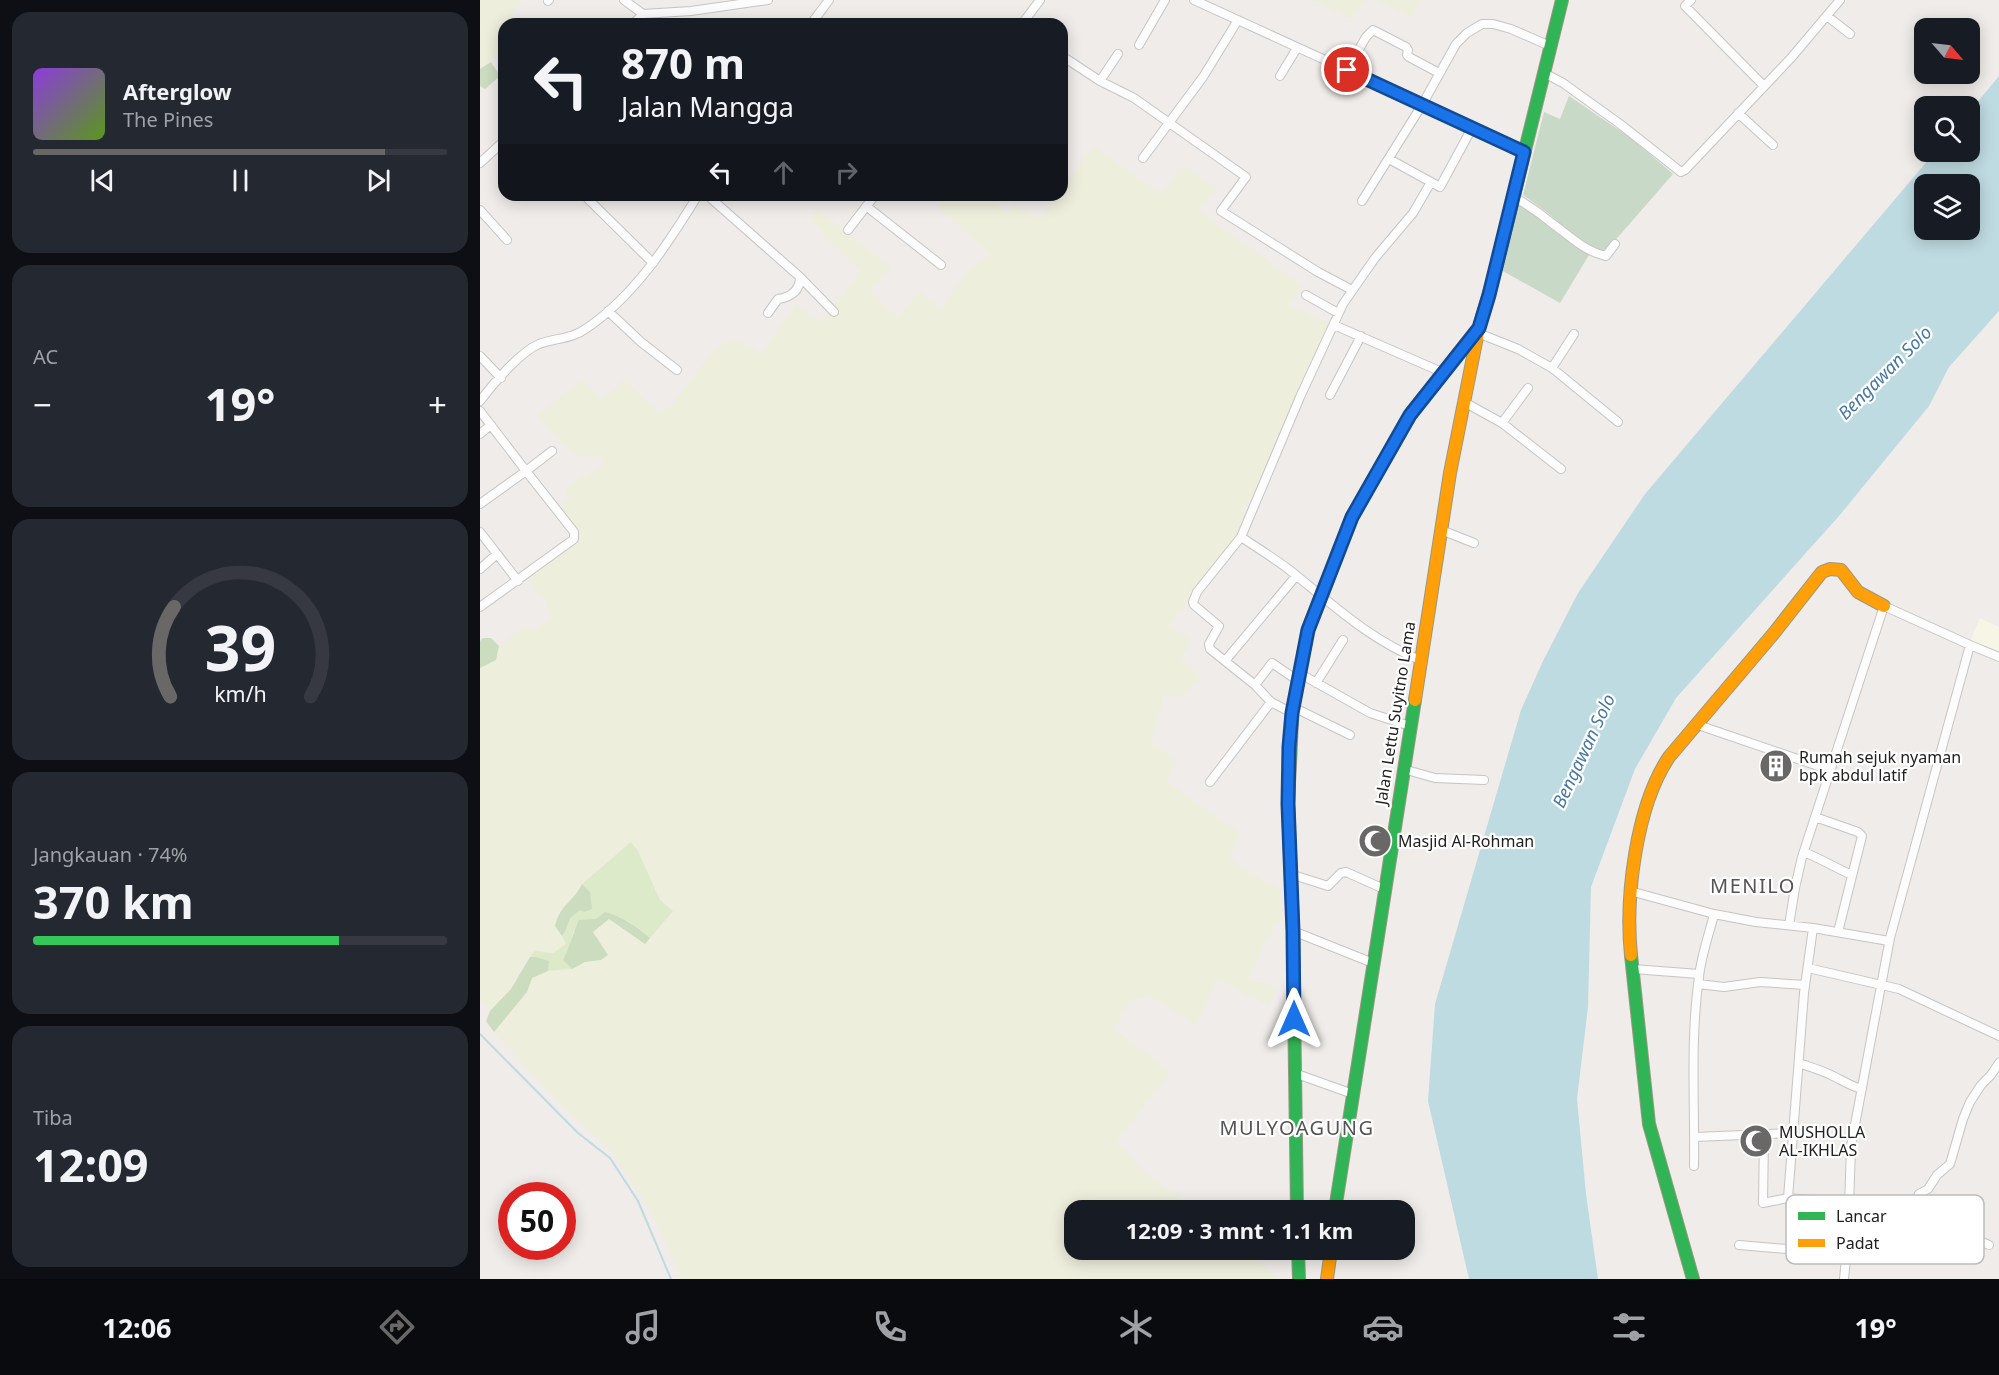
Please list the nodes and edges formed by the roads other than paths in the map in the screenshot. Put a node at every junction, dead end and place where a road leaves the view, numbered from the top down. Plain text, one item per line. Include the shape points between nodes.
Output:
1 (624, 0) edge
2 (697, 0) edge
3 (768, 0) edge
4 (829, 0) edge
5 (1040, 0) edge
6 (1165, 0) edge
7 (1194, 0) edge
8 (1562, 0) edge
9 (1691, 0) edge
10 (755, 1) edge
11 (1838, 1) edge
12 (690, 11) junction
13 (643, 15) junction
14 (1827, 16) junction
15 (640, 18) edge
16 (816, 18) edge
17 (1026, 18) edge
18 (1238, 20) junction
19 (1850, 34) dead end
20 (1139, 45) dead end
21 (1550, 46) junction
22 (1297, 48) junction
23 (1118, 54) dead end
24 (1068, 60) edge
25 (1347, 70) junction
26 (1439, 73) junction
27 (1544, 73) junction
28 (1280, 76) dead end
29 (1100, 81) junction
30 (1764, 86) junction
31 (1422, 105) junction
32 (1738, 113) junction
33 (1168, 122) junction
34 (1472, 128) junction
35 (1773, 145) dead end
36 (498, 147) edge
37 (1524, 152) junction
38 (1143, 158) dead end
39 (1389, 159) junction
40 (480, 164) edge
41 (1431, 182) junction
42 (1514, 196) junction
43 (590, 201) edge
44 (694, 201) edge
45 (714, 201) edge
46 (870, 201) edge
47 (1362, 201) dead end
48 (866, 206) junction
49 (480, 210) edge
50 (849, 230) dead end
51 (507, 240) dead end
52 (1615, 244) dead end
53 (653, 263) junction
54 (941, 266) dead end
55 (800, 277) junction
56 (1352, 290) junction
57 (1306, 296) dead end
58 (608, 311) junction
59 (834, 312) dead end
60 (768, 313) dead end
61 (1338, 313) junction
62 (1334, 325) junction
63 (1478, 330) junction
64 (1574, 334) dead end
65 (1361, 336) junction
66 (480, 356) edge
67 (1458, 356) junction
68 (1472, 364) junction
69 (1552, 368) junction
70 (678, 370) dead end
71 (1444, 373) junction
72 (501, 378) junction
73 (1528, 388) dead end
74 (1330, 394) dead end
75 (480, 401) edge
76 (1464, 402) junction
77 (480, 411) edge
78 (1618, 422) dead end
79 (1502, 423) junction
80 (491, 425) junction
81 (480, 434) edge
82 (552, 451) dead end
83 (1561, 469) dead end
84 (526, 471) junction
85 (480, 504) edge
86 (1441, 530) junction
87 (480, 532) edge
88 (1241, 537) junction
89 (1473, 543) dead end
90 (497, 554) junction
91 (480, 569) edge
92 (1296, 576) junction
93 (518, 581) junction
94 (1320, 597) junction
95 (1884, 606) junction
96 (480, 607) edge
97 (1343, 640) dead end
98 (1970, 645) junction
99 (1999, 657) edge
100 (1420, 660) junction
101 (1225, 661) junction
102 (1298, 676) junction
103 (1316, 683) junction
104 (1255, 685) junction
105 (1271, 702) junction
106 (1292, 710) junction
107 (1695, 724) junction
108 (1410, 726) junction
109 (1350, 735) dead end
110 (1403, 769) junction
111 (1830, 770) junction
112 (1484, 780) dead end
113 (1210, 783) dead end
114 (1815, 817) junction
115 (1804, 852) junction
116 (1290, 874) junction
117 (1852, 875) junction
118 (1384, 889) junction
119 (1629, 891) junction
120 (1714, 914) junction
121 (1790, 925) junction
122 (1813, 928) junction
123 (1293, 931) junction
124 (1838, 932) junction
125 (1889, 941) junction
126 (1374, 963) junction
127 (1808, 968) junction
128 (1633, 969) junction
129 (1699, 974) junction
130 (1698, 984) junction
131 (1881, 984) junction
132 (1805, 985) junction
133 (1999, 1036) edge
134 (1799, 1063) junction
135 (1999, 1063) edge
136 (1294, 1073) junction
137 (1862, 1089) junction
138 (1353, 1094) junction
139 (1793, 1133) junction
140 (1764, 1135) junction
141 (1694, 1137) junction
142 (1694, 1166) dead end
143 (1788, 1195) edge
144 (1849, 1195) edge
145 (1919, 1195) edge
146 (1786, 1198) edge
147 (1297, 1200) edge
148 (1337, 1200) edge
149 (1984, 1243) edge
150 (1739, 1245) dead end
151 (1989, 1245) dead end
152 (1786, 1249) edge
153 (1298, 1260) edge
154 (1330, 1260) edge
155 (1846, 1264) edge
156 (1299, 1279) edge
157 (1327, 1279) edge
158 (1693, 1279) edge
159 (1844, 1279) edge

1 - 13 street
2 - 12 street
3 - 10 street
4 - 16 street
5 - 17 street
6 - 20 street
7 - 18 street
8 - 21 main road, Jalan Lettu Suyitno Lama
9 - 30 street via 1685,6
10 - 12 street
11 - 14 street
12 - 13 street
13 - 15 street
14 - 19 street
14 - 30 street
18 - 22 street
18 - 33 street via 1206,72
21 - 26 street via 1511,29 1482,24 1456,44
21 - 27 main road, Jalan Lettu Suyitno Lama
22 - 25 street
22 - 28 street
23 - 29 street
24 - 29 street
25 - 26 street via 1373,30 1406,47 1409,57
25 - 31 street
26 - 31 street
27 - 32 street via 1620,124 1681,172
27 - 37 main road, Jalan Lettu Suyitno Lama
29 - 33 street
30 - 32 street
31 - 34 street
31 - 39 street
32 - 35 street
33 - 38 street
33 - 56 street via 1246,177 1221,211
34 - 37 street
34 - 41 street via 1440,187
36 - 40 street
37 - 42 main road, Jalan Lettu Suyitno Lama
39 - 41 street
39 - 47 street
41 - 56 street via 1413,213
42 - 52 street via 1576,244 1594,253 1606,256
42 - 63 main road, Jalan Lettu Suyitno Lama
43 - 53 street
44 - 53 street
45 - 55 street
46 - 48 street
48 - 50 street
48 - 54 street
49 - 51 street
53 - 58 street
55 - 59 street
55 - 60 street via 795,292 778,299
56 - 61 street
57 - 61 street
58 - 70 street
58 - 72 street via 575,335 535,346
61 - 62 street
62 - 65 street
62 - 88 street
63 - 67 main road
63 - 68 main road, Jalan Lettu Suyitno Lama
63 - 69 street
64 - 69 street
65 - 71 street
65 - 74 street
66 - 72 street
67 - 68 main road via 1470,354
67 - 71 main road
68 - 76 main road, Jalan Lettu Suyitno Lama
69 - 78 street
71 - 94 main road via 1410,415 1352,517
72 - 75 street
73 - 79 street
76 - 79 street
76 - 86 main road, Jalan Lettu Suyitno Lama
77 - 80 street
79 - 83 street
80 - 81 street
80 - 84 street
82 - 84 street
84 - 85 street
84 - 93 street via 575,536
86 - 89 street
86 - 100 main road, Jalan Lettu Suyitno Lama
87 - 90 street
88 - 92 street
88 - 101 street via 1193,602 1219,626 1209,646
90 - 91 street
90 - 93 street
92 - 94 street
92 - 101 street
93 - 96 street
94 - 100 street via 1388,645
94 - 102 main road
95 - 98 street
95 - 107 main road via 1857,592 1841,571 1822,572 1787,619
95 - 111 street
97 - 103 street
98 - 99 street
98 - 125 street
100 - 108 main road, Jalan Lettu Suyitno Lama
101 - 104 street
102 - 103 street
102 - 104 street via 1272,663
102 - 106 main road
103 - 108 street via 1370,712
104 - 105 street
105 - 106 street
105 - 113 street
106 - 109 street
106 - 116 main road
107 - 111 street
107 - 119 main road via 1654,782
108 - 110 main road, Jalan Lettu Suyitno Lama
110 - 112 street via 1435,778
110 - 118 main road, Jalan Lettu Suyitno Lama
111 - 114 street
114 - 115 street
114 - 117 street via 1861,834
115 - 117 street
115 - 121 street
116 - 118 street via 1328,886 1346,872
116 - 123 main road
117 - 124 street
118 - 126 main road, Jalan Lettu Suyitno Lama
119 - 120 street
119 - 128 main road
120 - 121 street
120 - 129 street
121 - 122 street
122 - 124 street
122 - 127 street
123 - 126 street
123 - 136 main road
124 - 125 street
125 - 131 street
126 - 138 main road, Jalan Lettu Suyitno Lama
127 - 131 street
127 - 132 street
128 - 129 street
128 - 158 main road via 1649,1124
129 - 130 street
130 - 132 street
130 - 141 street
131 - 133 street
131 - 137 street
132 - 134 street
134 - 137 street
134 - 139 street
135 - 145 street via 1970,1102 1952,1160
136 - 138 street
136 - 147 main road
137 - 144 street via 1851,1146
138 - 148 main road, Jalan Lettu Suyitno Lama
139 - 140 street
139 - 143 street
140 - 141 street
140 - 146 street via 1762,1203
141 - 142 street
149 - 151 street
150 - 152 street
153 - 156 main road
154 - 157 main road
155 - 159 street

